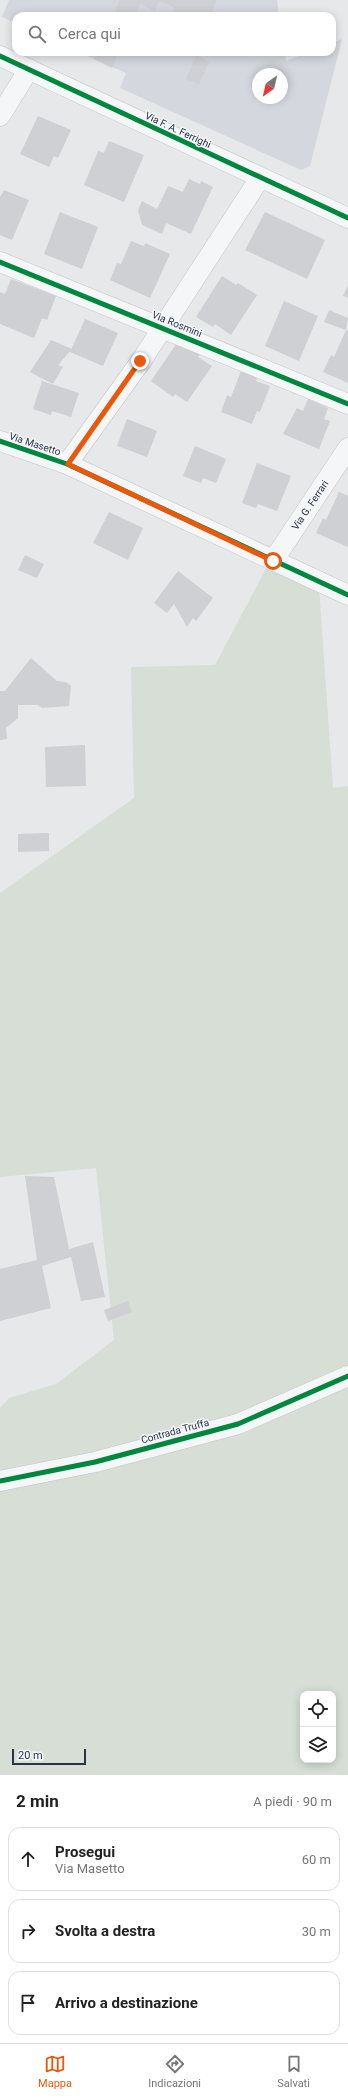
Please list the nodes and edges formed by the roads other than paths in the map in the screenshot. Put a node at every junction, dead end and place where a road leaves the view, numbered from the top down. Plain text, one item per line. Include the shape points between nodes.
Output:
1 (0, 56) edge
2 (29, 69) junction
3 (0, 116) edge
4 (260, 178) junction
5 (348, 218) edge
6 (0, 262) edge
7 (162, 328) junction
8 (348, 404) edge
9 (0, 441) edge
10 (348, 448) edge
11 (68, 464) junction
12 (273, 561) junction
13 (348, 595) edge
14 (348, 1376) edge
15 (0, 1481) edge

1 - 2 street, Via F. A. Ferrighi
2 - 3 street
2 - 4 street, Via F. A. Ferrighi
4 - 5 street, Via F. A. Ferrighi
4 - 7 street
6 - 7 street, Via Rosmini
7 - 8 street, Via Rosmini
7 - 11 street
9 - 11 street, Via Masetto
10 - 12 street, Via G. Ferrari
11 - 12 street, Via Masetto
12 - 13 street, Via Masetto
14 - 15 street, Contrada Truffa via 238,1424 94,1462

